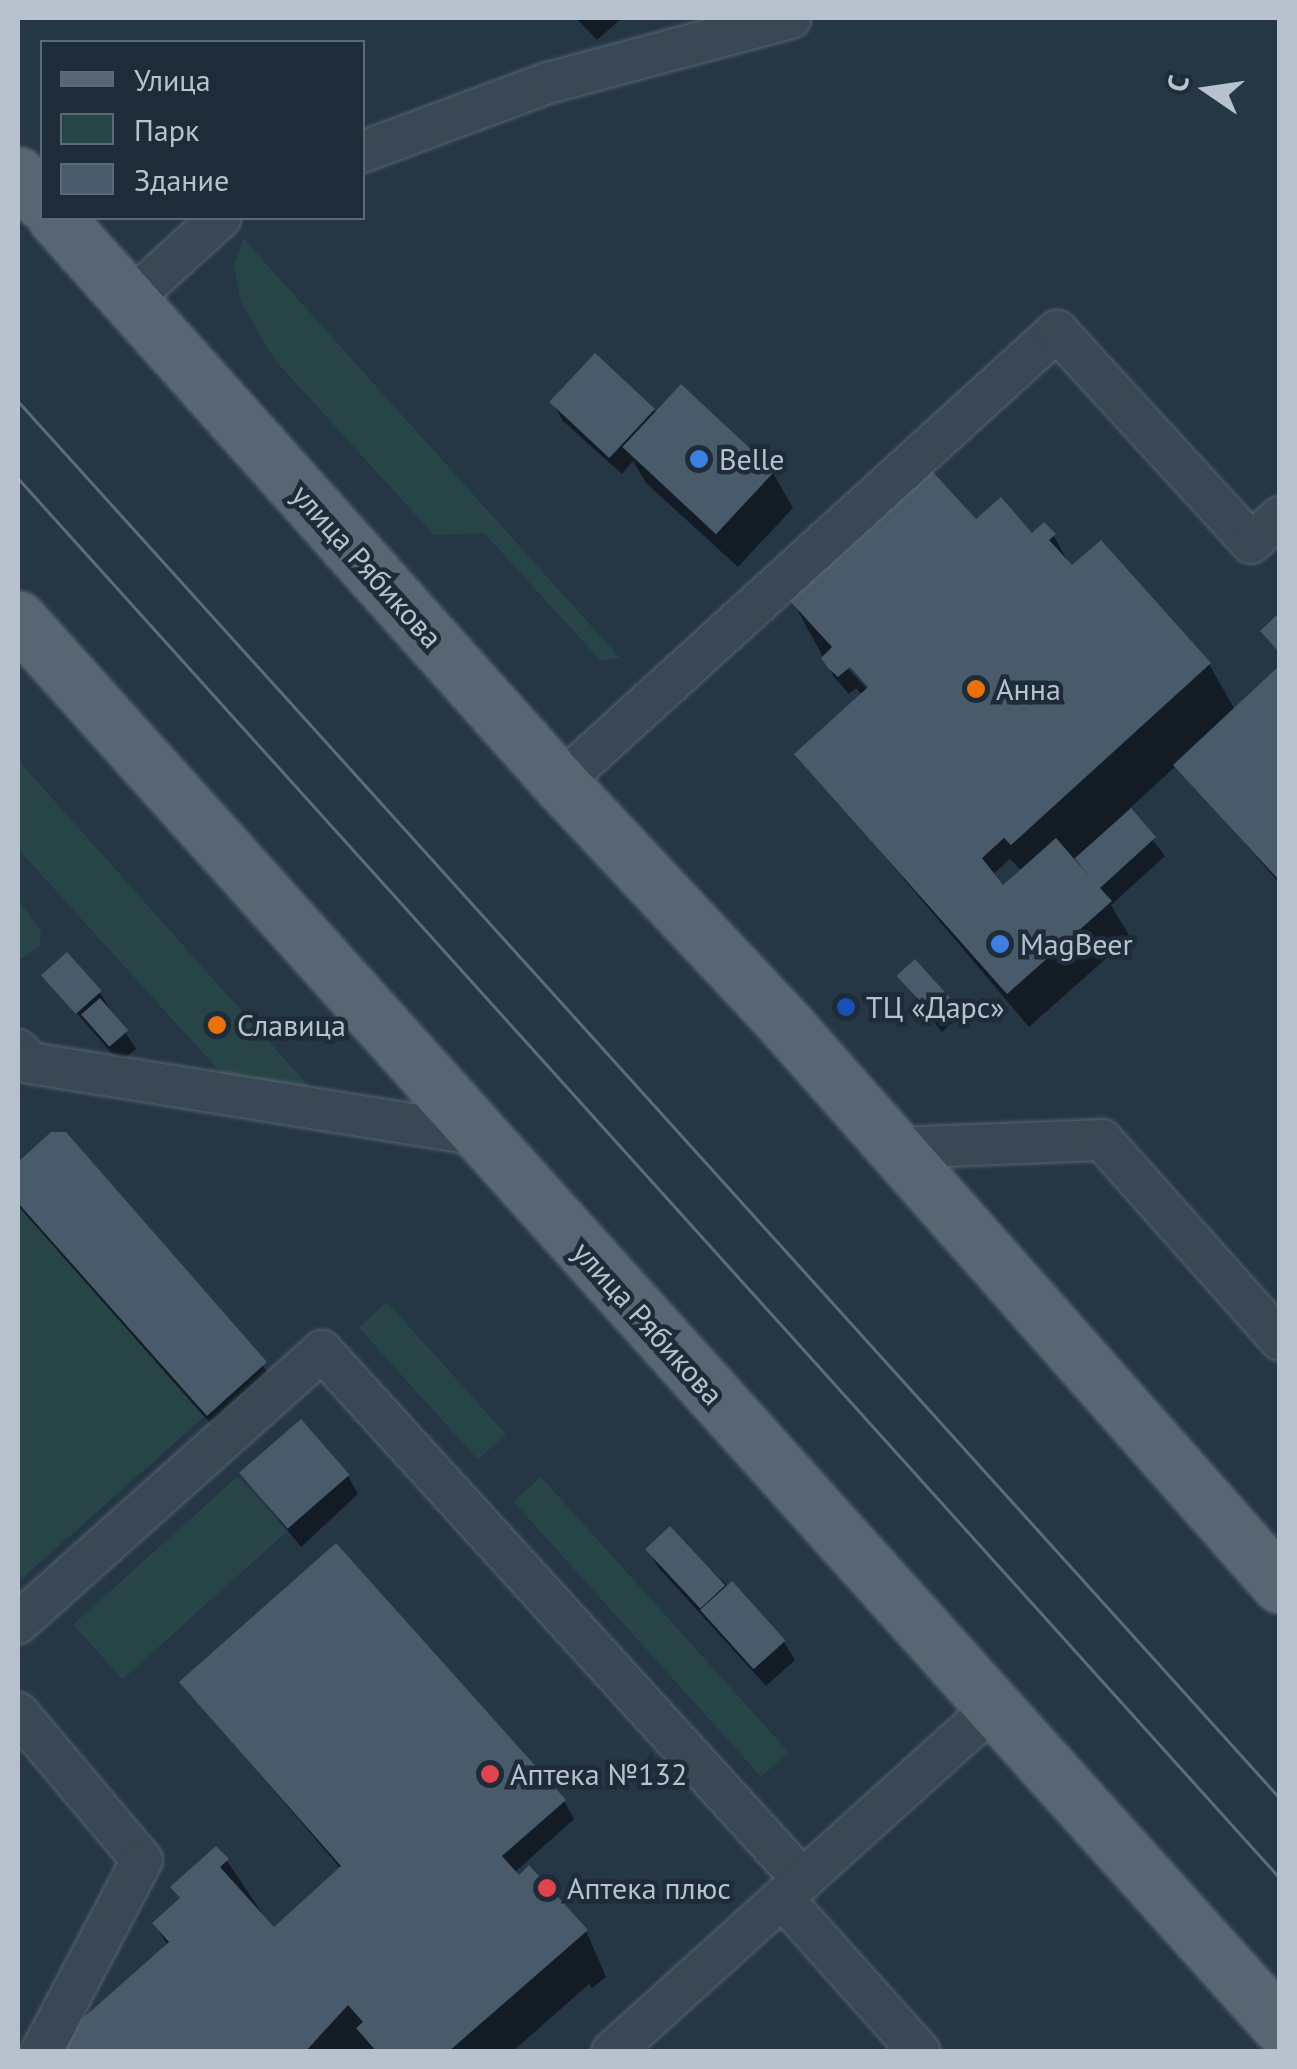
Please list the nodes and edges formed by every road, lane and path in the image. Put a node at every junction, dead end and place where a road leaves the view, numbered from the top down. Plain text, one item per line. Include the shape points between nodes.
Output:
1 (790, 18) edge
2 (365, 151) edge
3 (18, 174) edge
4 (40, 200) edge
5 (58, 220) edge
6 (218, 220) edge
7 (130, 300) junction
8 (1280, 518) edge
9 (18, 619) edge
10 (560, 783) junction
11 (18, 1050) edge
12 (479, 1135) junction
13 (894, 1148) junction
14 (1280, 1340) edge
15 (1280, 1585) edge
16 (18, 1623) edge
17 (994, 1707) junction
18 (18, 1713) edge
19 (793, 1890) junction
20 (1280, 2026) edge
21 (41, 2052) edge
22 (612, 2052) edge
23 (920, 2052) edge

1 - 2 lane via 548,83
3 - 4 main road
5 - 7 main road, улица Рябикова
6 - 7 lane
7 - 10 main road, улица Рябикова
8 - 10 lane via 1251,543 1057,331
9 - 12 main road, улица Рябикова
10 - 13 main road, улица Рябикова
11 - 12 lane via 30,1063
12 - 17 main road, улица Рябикова
13 - 14 lane via 1102,1140
13 - 15 main road, улица Рябикова
16 - 19 lane via 322,1351
17 - 19 lane
17 - 20 main road, улица Рябикова
18 - 21 lane via 142,1860
19 - 22 lane
19 - 23 lane

